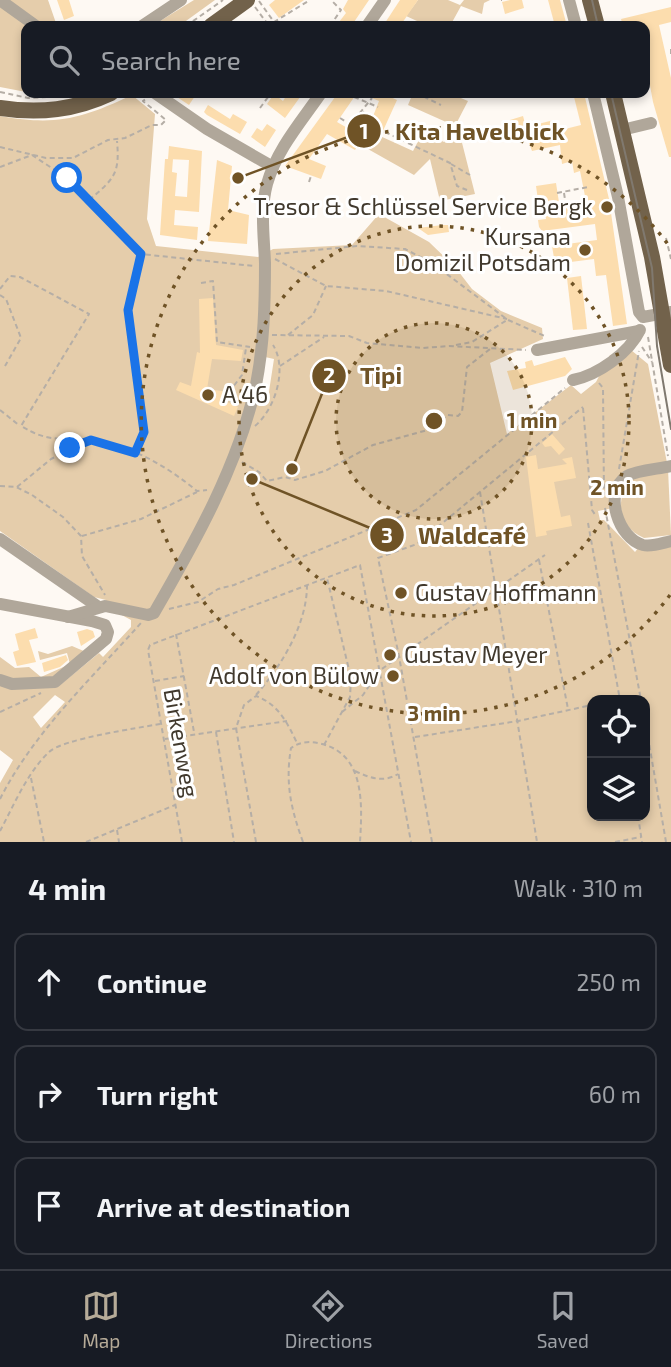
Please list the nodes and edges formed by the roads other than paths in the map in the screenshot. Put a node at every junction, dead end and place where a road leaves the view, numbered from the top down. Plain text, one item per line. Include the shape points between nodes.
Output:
1 (0, 0) edge
2 (181, 0) edge
3 (247, 0) edge
4 (385, 0) edge
5 (569, 0) edge
6 (590, 0) edge
7 (29, 21) edge
8 (150, 21) edge
9 (218, 21) edge
10 (370, 21) edge
11 (575, 21) edge
12 (596, 21) edge
13 (98, 98) edge
14 (156, 98) edge
15 (318, 98) edge
16 (594, 98) edge
17 (614, 98) edge
18 (0, 108) edge
19 (650, 123) dead end
20 (622, 130) junction
21 (273, 167) junction
22 (667, 313) edge
23 (645, 317) junction
24 (642, 335) junction
25 (537, 350) road end
26 (671, 365) edge
27 (573, 380) road end
28 (670, 467) edge
29 (0, 539) edge
30 (671, 541) edge
31 (0, 604) edge
32 (103, 606) junction
33 (68, 617) junction
34 (0, 680) edge

1 - 7 street
2 - 8 street
3 - 9 main road
4 - 10 street
5 - 11 street
6 - 12 main road
13 - 18 main road via 53,111
14 - 21 street
15 - 21 street
16 - 23 street via 638,309
17 - 20 main road
19 - 20 street
20 - 22 main road
21 - 32 street via 263,214 264,334 256,385 232,457 219,490 151,614
22 - 23 street
22 - 26 main road
23 - 24 street
24 - 25 street
24 - 27 street via 592,374
28 - 30 street via 627,476 615,501 620,522 633,540 650,545
29 - 32 street
31 - 33 street
32 - 33 street
33 - 34 street via 105,625 106,639 55,682 12,684

